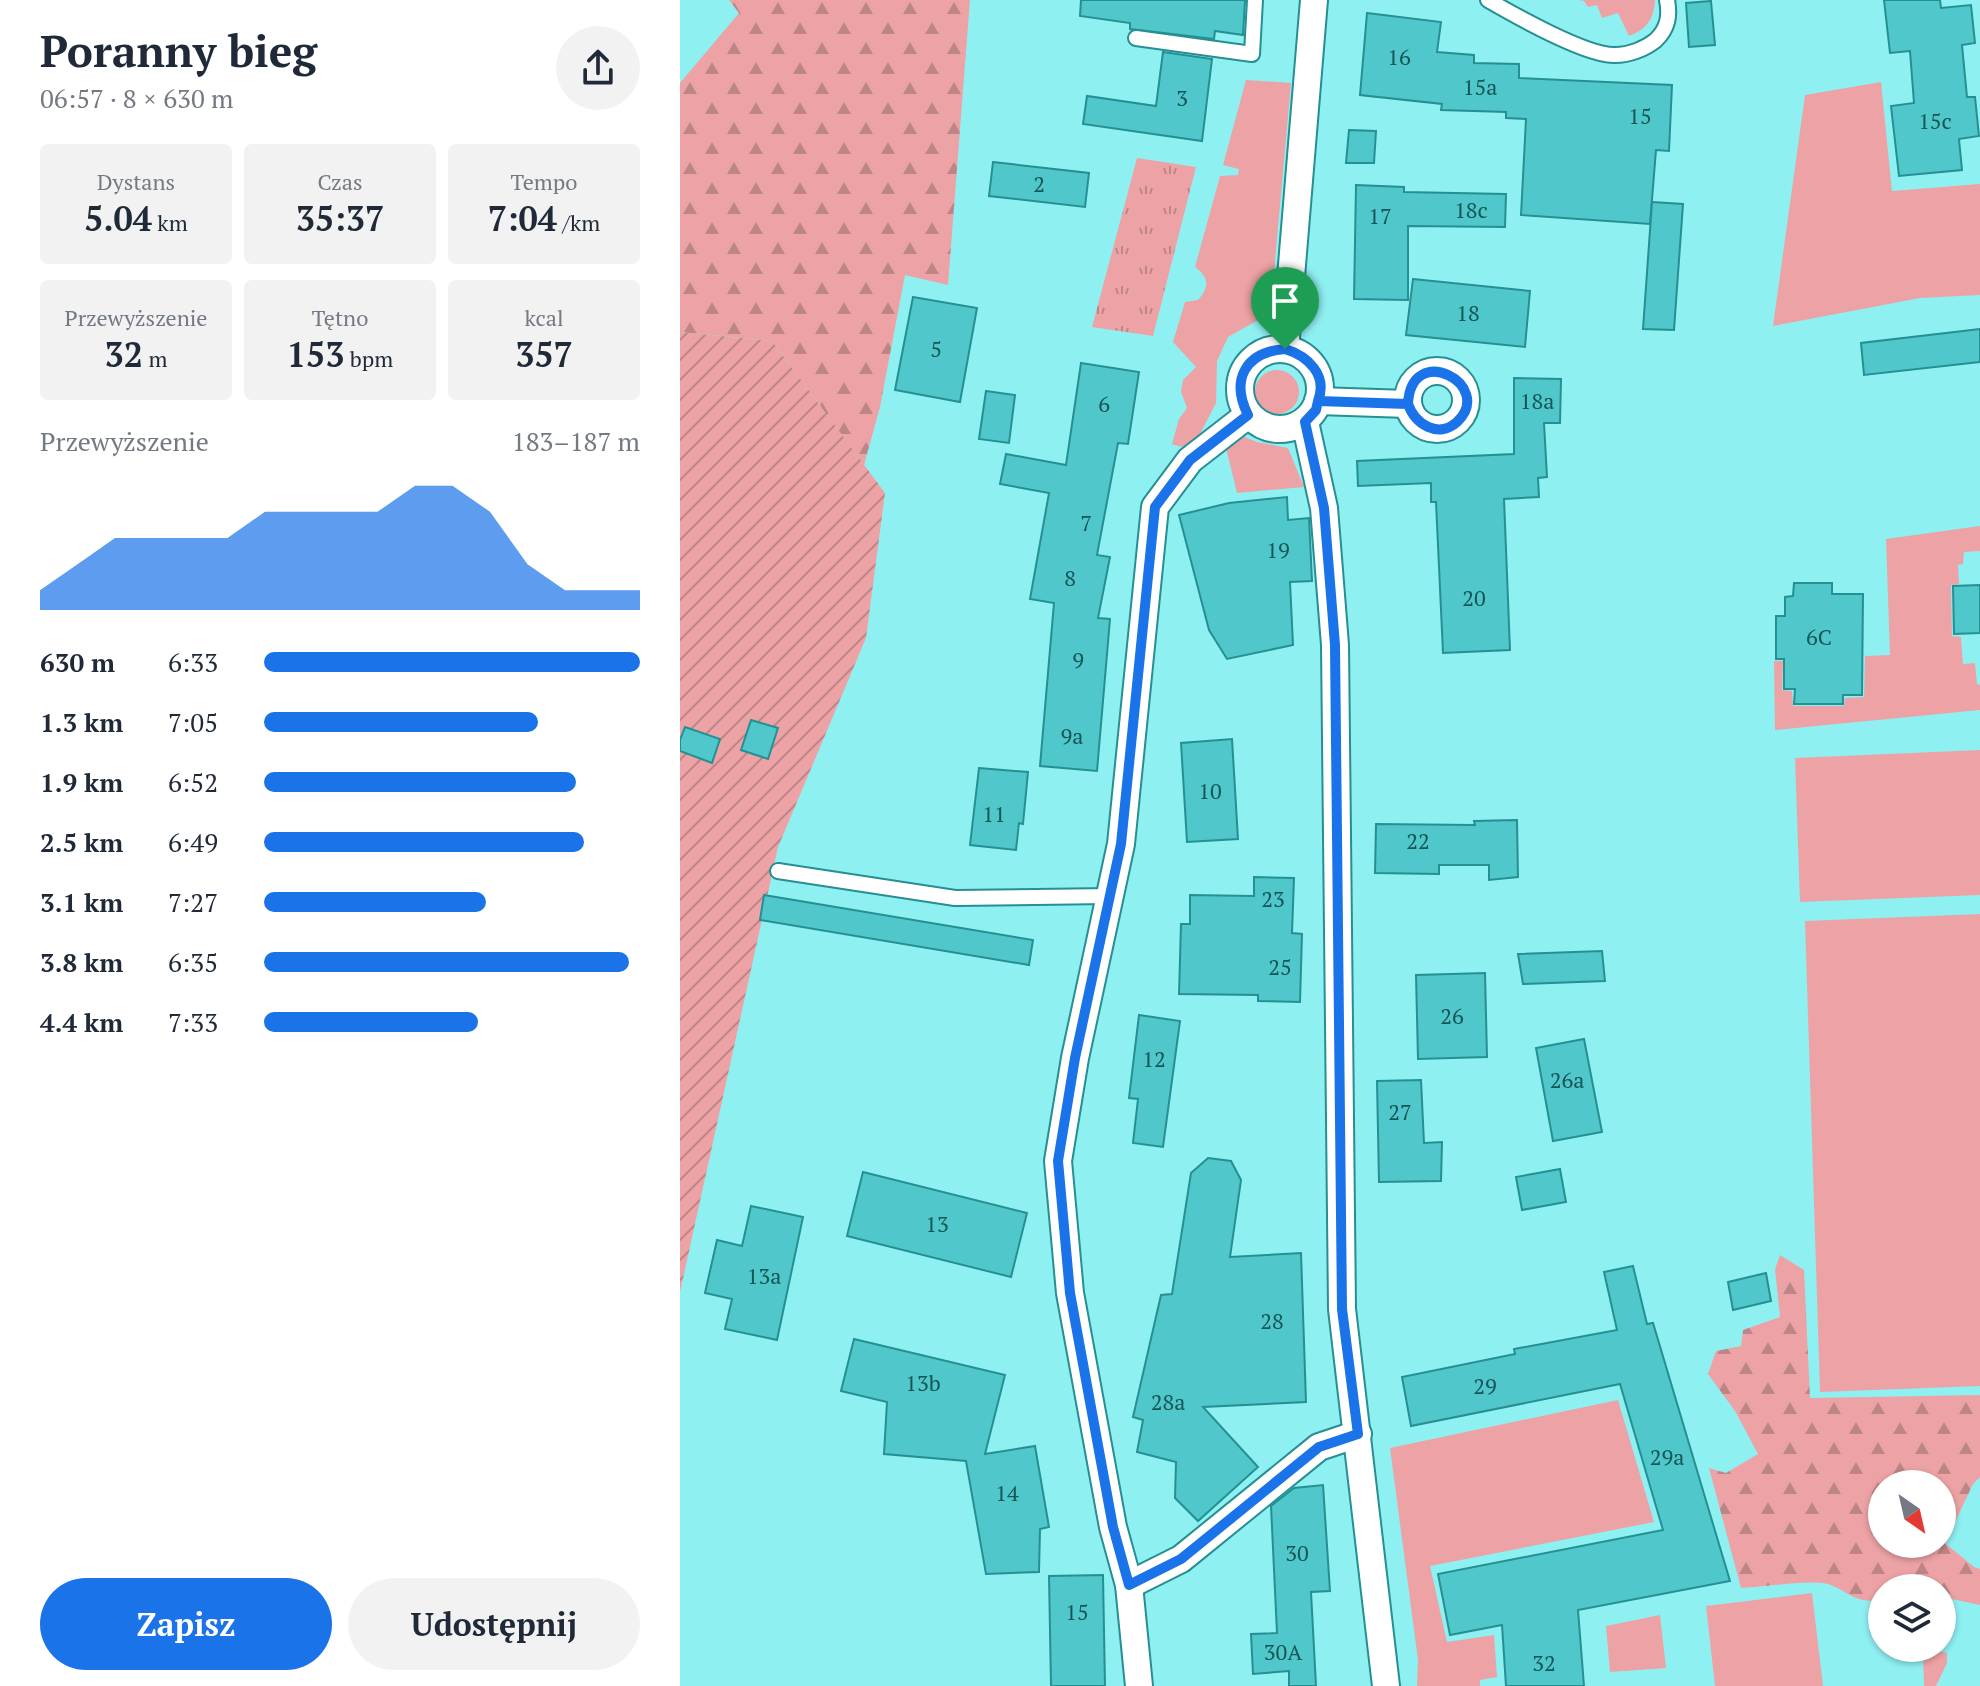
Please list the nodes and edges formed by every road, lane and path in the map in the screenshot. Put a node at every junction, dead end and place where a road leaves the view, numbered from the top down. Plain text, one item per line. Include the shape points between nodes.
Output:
1 (1255, 0) edge
2 (1314, 0) edge
3 (1488, 0) edge
4 (1667, 0) edge
5 (1136, 38) dead end
6 (1285, 349) junction
7 (1408, 404) dead end
8 (1312, 412) junction
9 (1248, 415) junction
10 (778, 871) dead end
11 (1110, 896) junction
12 (1358, 1434) junction
13 (1129, 1585) junction
14 (1139, 1686) edge
15 (1386, 1686) edge

1 - 5 lane via 1252,54
2 - 6 street
3 - 4 lane via 1576,44 1613,55 1636,51 1665,30
6 - 8 street via 1312,364 1319,378 1321,394
6 - 9 street via 1269,350 1244,369 1239,385
7 - 8 street
8 - 9 street via 1291,429 1275,430
8 - 12 street via 1335,645 1342,1309
9 - 11 street via 1190,460 1155,507 1121,844
10 - 11 lane via 955,898
11 - 13 street via 1058,1161 1070,1293 1113,1527
12 - 13 street via 1319,1447 1181,1559
12 - 15 street
13 - 14 street

